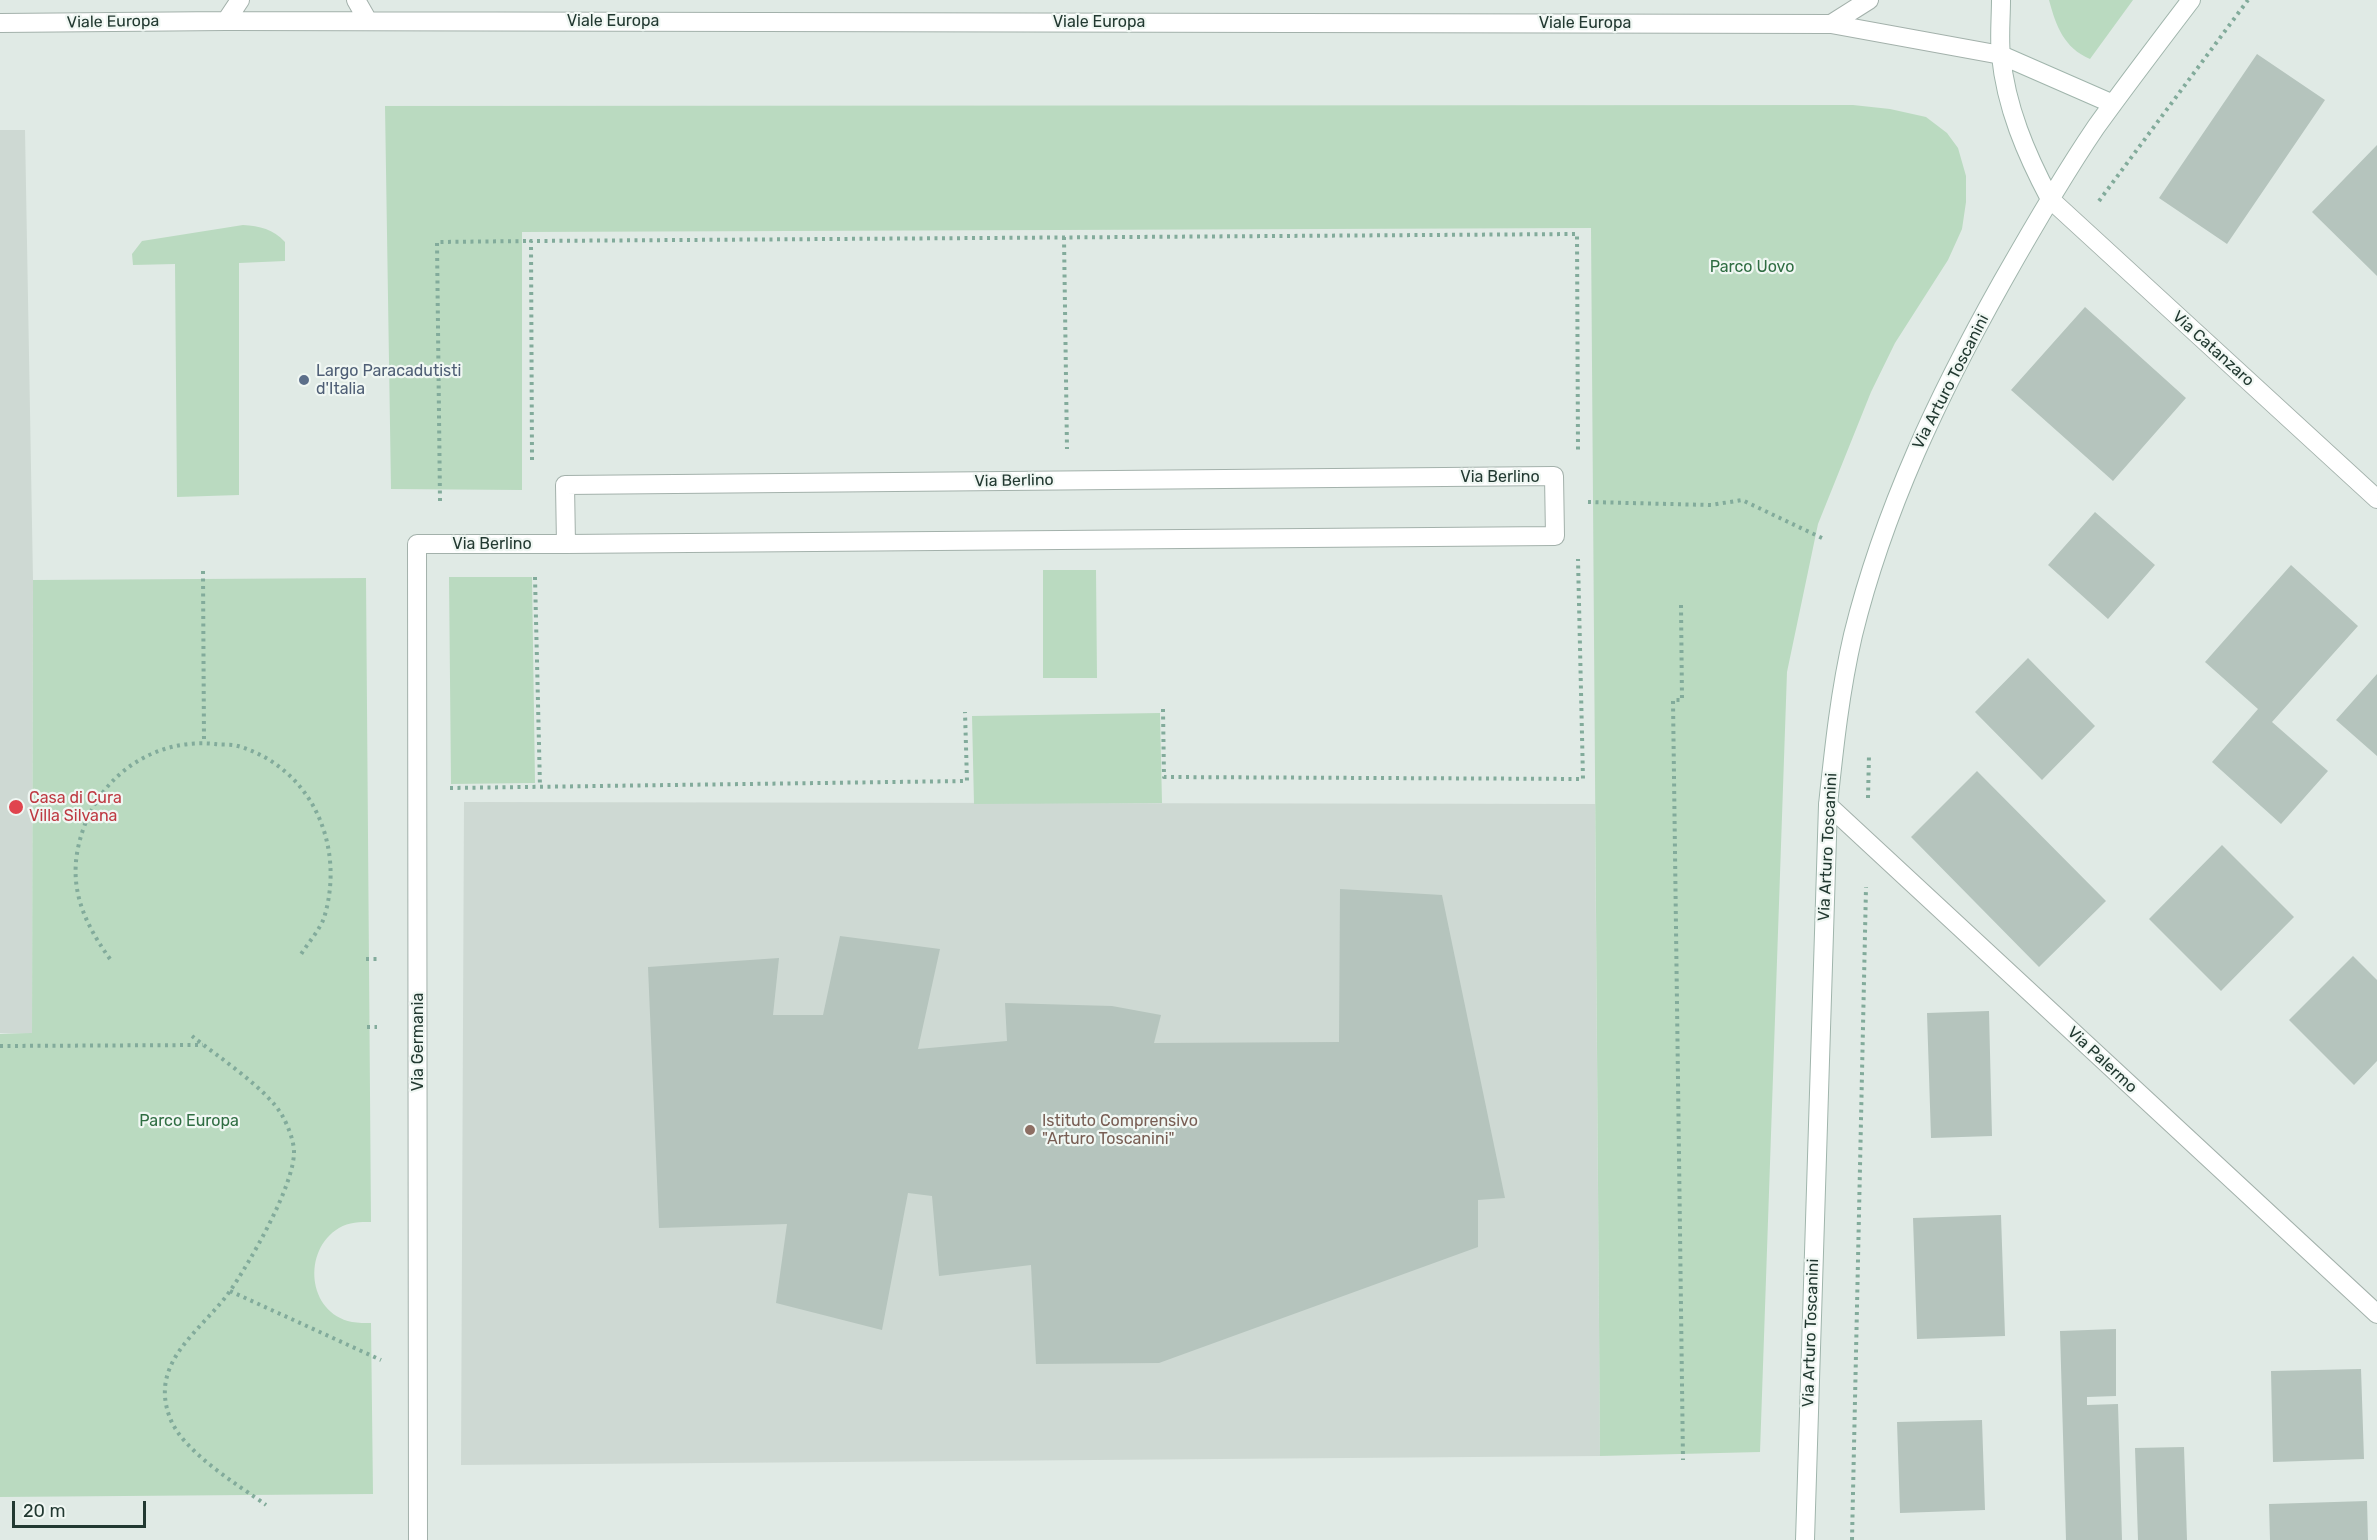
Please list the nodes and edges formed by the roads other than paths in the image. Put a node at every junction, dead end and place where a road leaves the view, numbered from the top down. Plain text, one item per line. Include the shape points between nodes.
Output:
1 (240, 0) edge
2 (356, 0) edge
3 (1869, 0) edge
4 (2001, 0) edge
5 (2191, 0) edge
6 (226, 21) junction
7 (368, 21) junction
8 (0, 23) edge
9 (1831, 24) junction
10 (2001, 55) junction
11 (2113, 104) junction
12 (2050, 200) junction
13 (2377, 499) edge
14 (417, 544) joint
15 (566, 544) junction
16 (1828, 805) junction
17 (2377, 1314) edge
18 (418, 1540) edge
19 (1804, 1540) edge

1 - 6 street
2 - 7 street
3 - 9 street
4 - 10 street
5 - 11 street, Via Arturo Toscanini
6 - 7 street, Viale Europa
6 - 8 street, Viale Europa
7 - 9 street, Viale Europa
9 - 10 street, Viale Europa
10 - 11 street
10 - 12 street via 2018,133
11 - 12 street, Via Arturo Toscanini
12 - 13 street, Via Catanzaro
12 - 16 street, Via Arturo Toscanini via 1952,374 1889,518 1847,663
14 - 15 street, Via Berlino
14 - 18 street, Via Germania
15 - 15 street, Via Berlino via 565,485 1554,477 1554,536
16 - 17 street, Via Palermo
16 - 19 street, Via Arturo Toscanini

